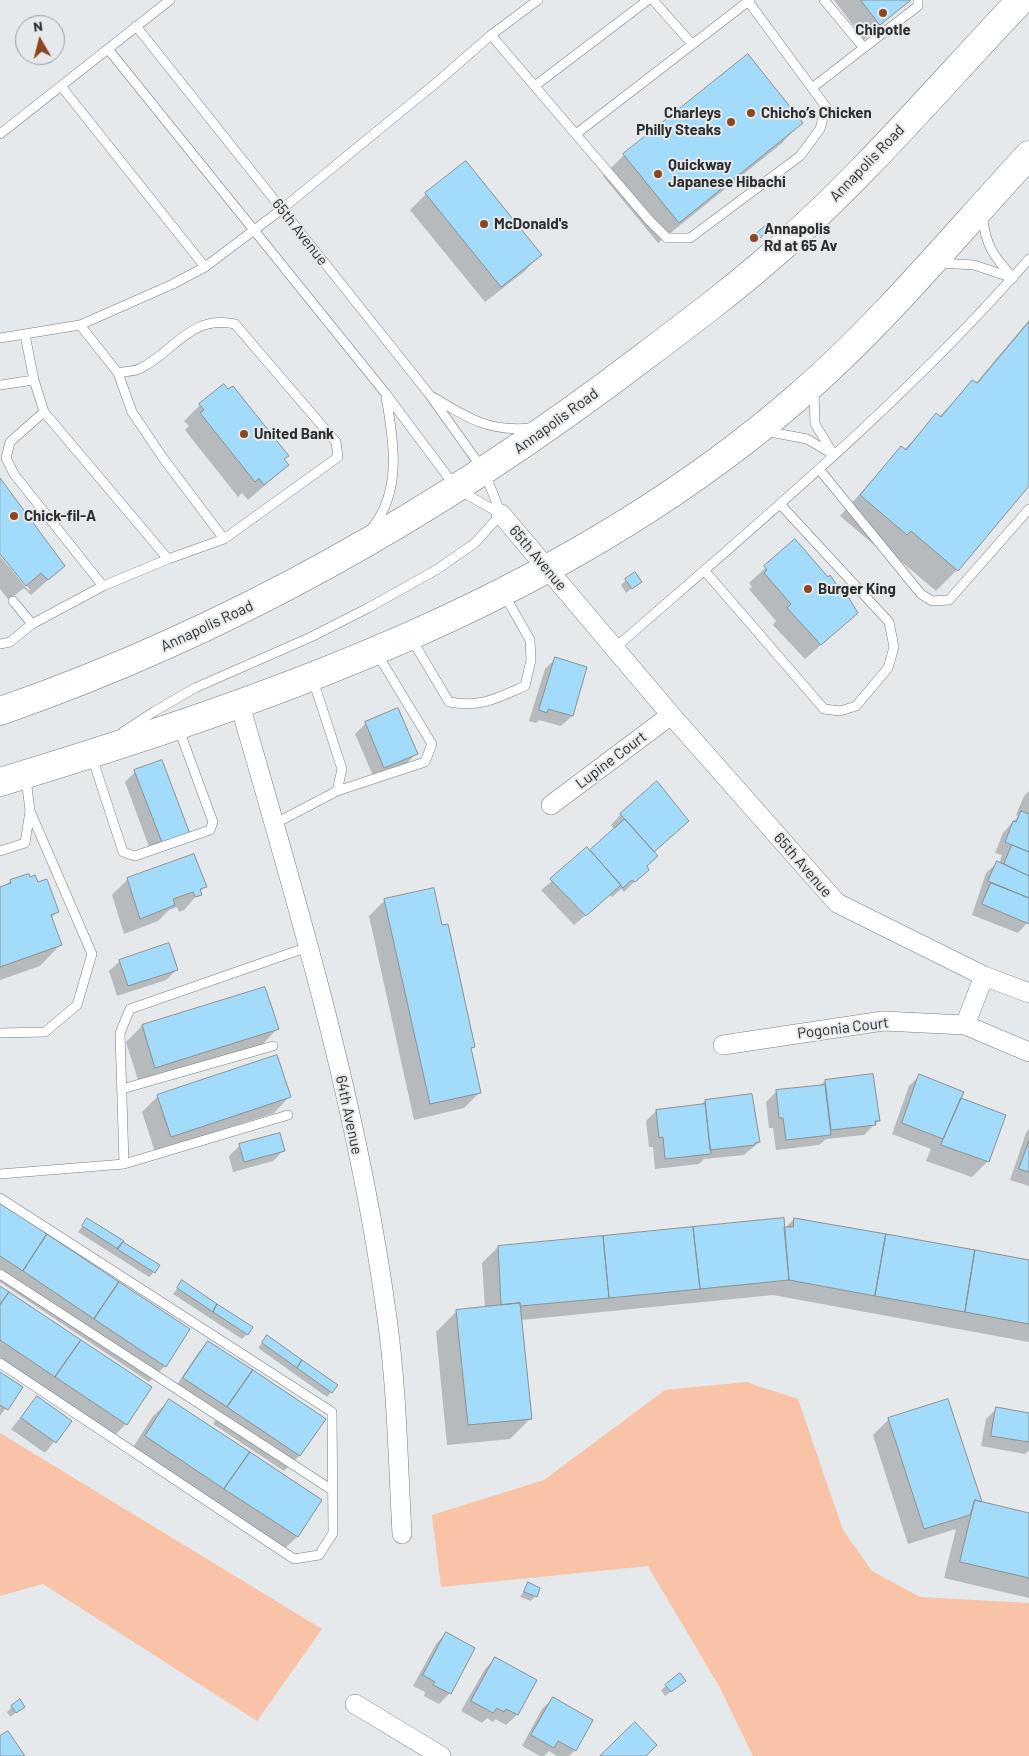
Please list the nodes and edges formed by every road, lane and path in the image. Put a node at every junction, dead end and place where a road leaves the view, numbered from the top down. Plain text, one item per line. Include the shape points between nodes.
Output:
1 (170, 0) edge
2 (538, 0) edge
3 (648, 0) edge
4 (653, 0) edge
5 (824, 0) edge
6 (918, 0) edge
7 (1021, 0) edge
8 (749, 1) edge
9 (136, 26) junction
10 (491, 35) junction
11 (692, 44) junction
12 (864, 48) junction
13 (108, 49) junction
14 (536, 85) junction
15 (61, 86) junction
16 (812, 88) junction
17 (0, 134) edge
18 (576, 134) junction
19 (1029, 155) edge
20 (981, 207) junction
21 (282, 209) junction
22 (254, 230) junction
23 (1029, 259) edge
24 (932, 262) junction
25 (205, 267) junction
26 (1013, 278) junction
27 (80, 325) junction
28 (25, 335) junction
29 (0, 338) edge
30 (118, 373) junction
31 (34, 380) junction
32 (814, 382) junction
33 (0, 385) edge
34 (386, 394) junction
35 (429, 394) junction
36 (44, 412) junction
37 (557, 422) junction
38 (757, 430) junction
39 (834, 455) junction
40 (820, 469) junction
41 (484, 471) junction
42 (457, 489) junction
43 (780, 504) junction
44 (1029, 509) edge
45 (501, 514) junction
46 (224, 539) junction
47 (355, 549) junction
48 (168, 559) junction
49 (547, 569) junction
50 (704, 570) junction
51 (103, 586) junction
52 (503, 592) junction
53 (13, 601) dead end
54 (32, 624) junction
55 (410, 636) junction
56 (0, 644) edge
57 (614, 648) junction
58 (375, 652) junction
59 (312, 678) junction
60 (240, 705) junction
61 (0, 711) edge
62 (671, 715) junction
63 (177, 726) junction
64 (94, 753) junction
65 (13, 778) edge
66 (337, 791) junction
67 (551, 805) dead end
68 (30, 811) junction
69 (274, 824) junction
70 (0, 852) edge
71 (308, 947) junction
72 (984, 976) junction
73 (1029, 993) edge
74 (965, 1025) junction
75 (0, 1033) edge
76 (722, 1045) dead end
77 (273, 1046) dead end
78 (1029, 1052) edge
79 (122, 1089) junction
80 (288, 1115) dead end
81 (124, 1164) junction
82 (0, 1174) edge
83 (0, 1198) edge
84 (0, 1274) edge
85 (0, 1363) edge
86 (332, 1490) junction
87 (402, 1534) dead end
88 (355, 1704) dead end
89 (441, 1756) edge

1 - 9 lane
2 - 10 lane
3 - 14 lane
4 - 11 lane
5 - 12 lane
6 - 12 lane via 918,6
7 - 37 main road, Annapolis Road via 847,185 775,254
8 - 11 lane
8 - 16 lane
9 - 13 lane
9 - 21 lane, 65th Avenue
10 - 14 lane
10 - 21 lane
11 - 18 lane
12 - 16 lane
13 - 15 lane
13 - 22 lane
14 - 18 lane
15 - 17 lane
15 - 25 lane
16 - 18 lane via 826,107 820,130 800,156 690,238 667,238
19 - 20 main road
20 - 24 main road
20 - 26 lane via 992,253
21 - 22 lane
21 - 35 lane, 65th Avenue
22 - 25 lane
22 - 34 lane
23 - 26 lane
24 - 26 lane via 974,265
24 - 32 main road via 856,344
25 - 27 lane
26 - 39 lane via 918,378
27 - 28 lane
27 - 30 lane
28 - 29 lane
28 - 31 lane
30 - 46 lane via 132,412
30 - 46 lane via 140,369 198,327 219,321 235,324 336,442 338,457
31 - 33 lane
31 - 36 lane
32 - 38 main road
32 - 39 lane via 815,424
34 - 42 lane
34 - 47 lane via 393,451 392,487 379,519
35 - 37 lane via 477,423 497,428 533,428
35 - 41 lane, 65th Avenue
36 - 48 lane
36 - 51 lane via 10,442 6,458 14,474
37 - 41 main road, Annapolis Road
38 - 39 lane via 807,439
38 - 49 main road via 647,512
39 - 40 lane
40 - 43 lane
40 - 44 lane via 921,594 932,601 949,600
41 - 42 main road, Annapolis Road
41 - 45 lane, 65th Avenue
42 - 45 lane
42 - 47 main road, Annapolis Road
43 - 50 lane
43 - 50 lane via 889,622 894,647 888,668 856,706 824,709
45 - 49 street, 65th Avenue
45 - 64 lane via 475,543 436,570 311,637 195,688 155,710
46 - 48 lane
47 - 61 main road, Annapolis Road via 208,627 130,662
48 - 51 lane
49 - 52 main road
49 - 57 street, 65th Avenue
50 - 57 lane
51 - 54 lane
52 - 55 main road
52 - 55 lane via 530,640 531,660 526,686 468,706 449,702
53 - 54 lane
54 - 56 lane via 10,642
55 - 58 main road
57 - 62 street, 65th Avenue
58 - 59 main road
58 - 66 lane via 432,744 425,762
59 - 60 main road
59 - 66 lane via 342,769
60 - 63 main road
60 - 69 street, 64th Avenue
62 - 67 street, Lupine Court
62 - 72 street, 65th Avenue via 837,903
63 - 64 main road
63 - 64 lane via 214,822 210,830 148,853 135,856 123,852
64 - 65 main road
65 - 68 lane
66 - 69 lane
68 - 70 lane via 25,843
68 - 75 lane via 92,954 76,1005 45,1032
69 - 71 street, 64th Avenue
71 - 79 lane via 130,1009 120,1033
71 - 87 street, 64th Avenue via 343,1087 377,1251 387,1319
72 - 73 street, 65th Avenue
72 - 74 street
74 - 76 street, Pogonia Court via 883,1020
74 - 78 street, Pogonia Court
77 - 79 lane
79 - 81 lane
80 - 81 lane
81 - 82 lane
83 - 86 lane via 332,1412
84 - 86 lane
85 - 86 lane via 294,1559 319,1555 333,1533
88 - 89 street

